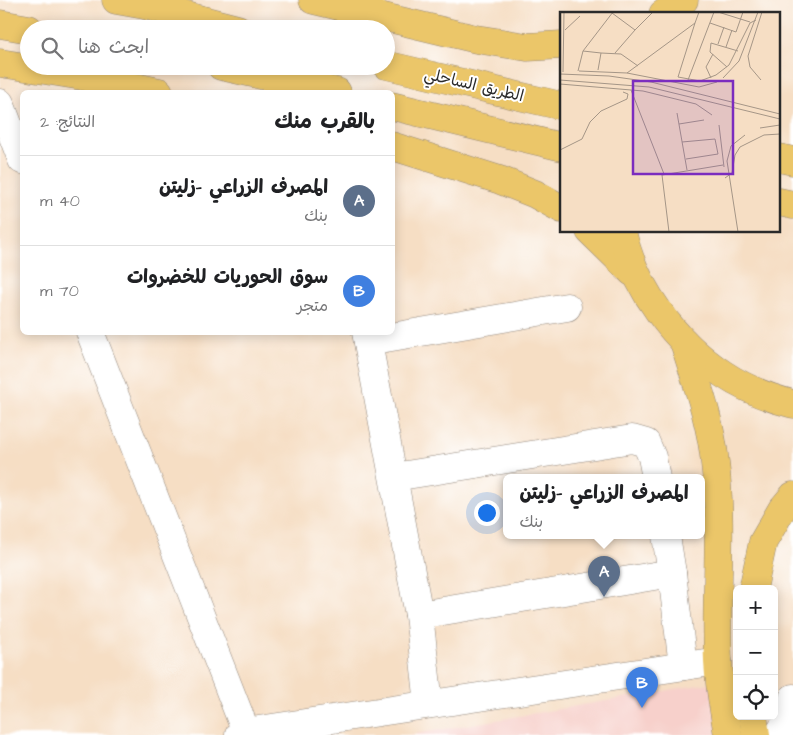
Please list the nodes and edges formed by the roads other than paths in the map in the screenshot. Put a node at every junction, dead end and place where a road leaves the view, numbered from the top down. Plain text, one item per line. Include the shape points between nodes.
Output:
1 (116, 0) edge
2 (312, 0) edge
3 (684, 0) edge
4 (690, 0) edge
5 (666, 12) edge
6 (679, 12) edge
7 (203, 20) edge
8 (0, 24) edge
9 (20, 27) edge
10 (560, 45) edge
11 (0, 63) edge
12 (20, 66) edge
13 (395, 67) edge
14 (76, 75) edge
15 (262, 75) edge
16 (149, 90) edge
17 (329, 90) edge
18 (0, 103) edge
19 (560, 106) edge
20 (395, 107) edge
21 (395, 147) edge
22 (560, 147) edge
23 (20, 155) edge
24 (780, 158) edge
25 (793, 161) edge
26 (780, 202) edge
27 (793, 205) edge
28 (560, 208) edge
29 (591, 232) edge
30 (622, 232) edge
31 (639, 279) junction
32 (567, 307) dead end
33 (395, 333) edge
34 (91, 335) edge
35 (380, 335) edge
36 (367, 337) edge
37 (684, 342) junction
38 (793, 404) edge
39 (655, 474) edge
40 (394, 477) junction
41 (793, 496) edge
42 (666, 539) edge
43 (672, 573) junction
44 (754, 585) edge
45 (419, 615) junction
46 (718, 661) junction
47 (683, 666) junction
48 (793, 698) edge
49 (429, 704) junction
50 (754, 720) edge
51 (785, 730) edge
52 (242, 733) edge
53 (728, 735) edge
54 (756, 735) edge

1 - 7 highway
2 - 10 highway via 476,39 527,47
3 - 5 highway
4 - 6 highway
8 - 9 highway
11 - 12 highway
13 - 19 highway, الطريق الساحلي
14 - 16 highway
15 - 17 highway
18 - 23 street
20 - 22 highway
21 - 28 highway via 500,180
24 - 25 highway
26 - 27 highway
29 - 31 highway
30 - 31 highway
31 - 37 highway via 659,312
32 - 33 street
34 - 52 street
35 - 36 street
36 - 40 street
37 - 38 highway via 723,374 768,398
37 - 46 highway via 707,421 715,462 720,522
39 - 40 street via 646,443 632,439
40 - 45 street
41 - 44 highway via 763,542
42 - 43 street
43 - 45 street
43 - 47 street
45 - 49 street
46 - 47 street
46 - 53 highway
47 - 49 street
48 - 51 street
49 - 52 street
50 - 54 highway

